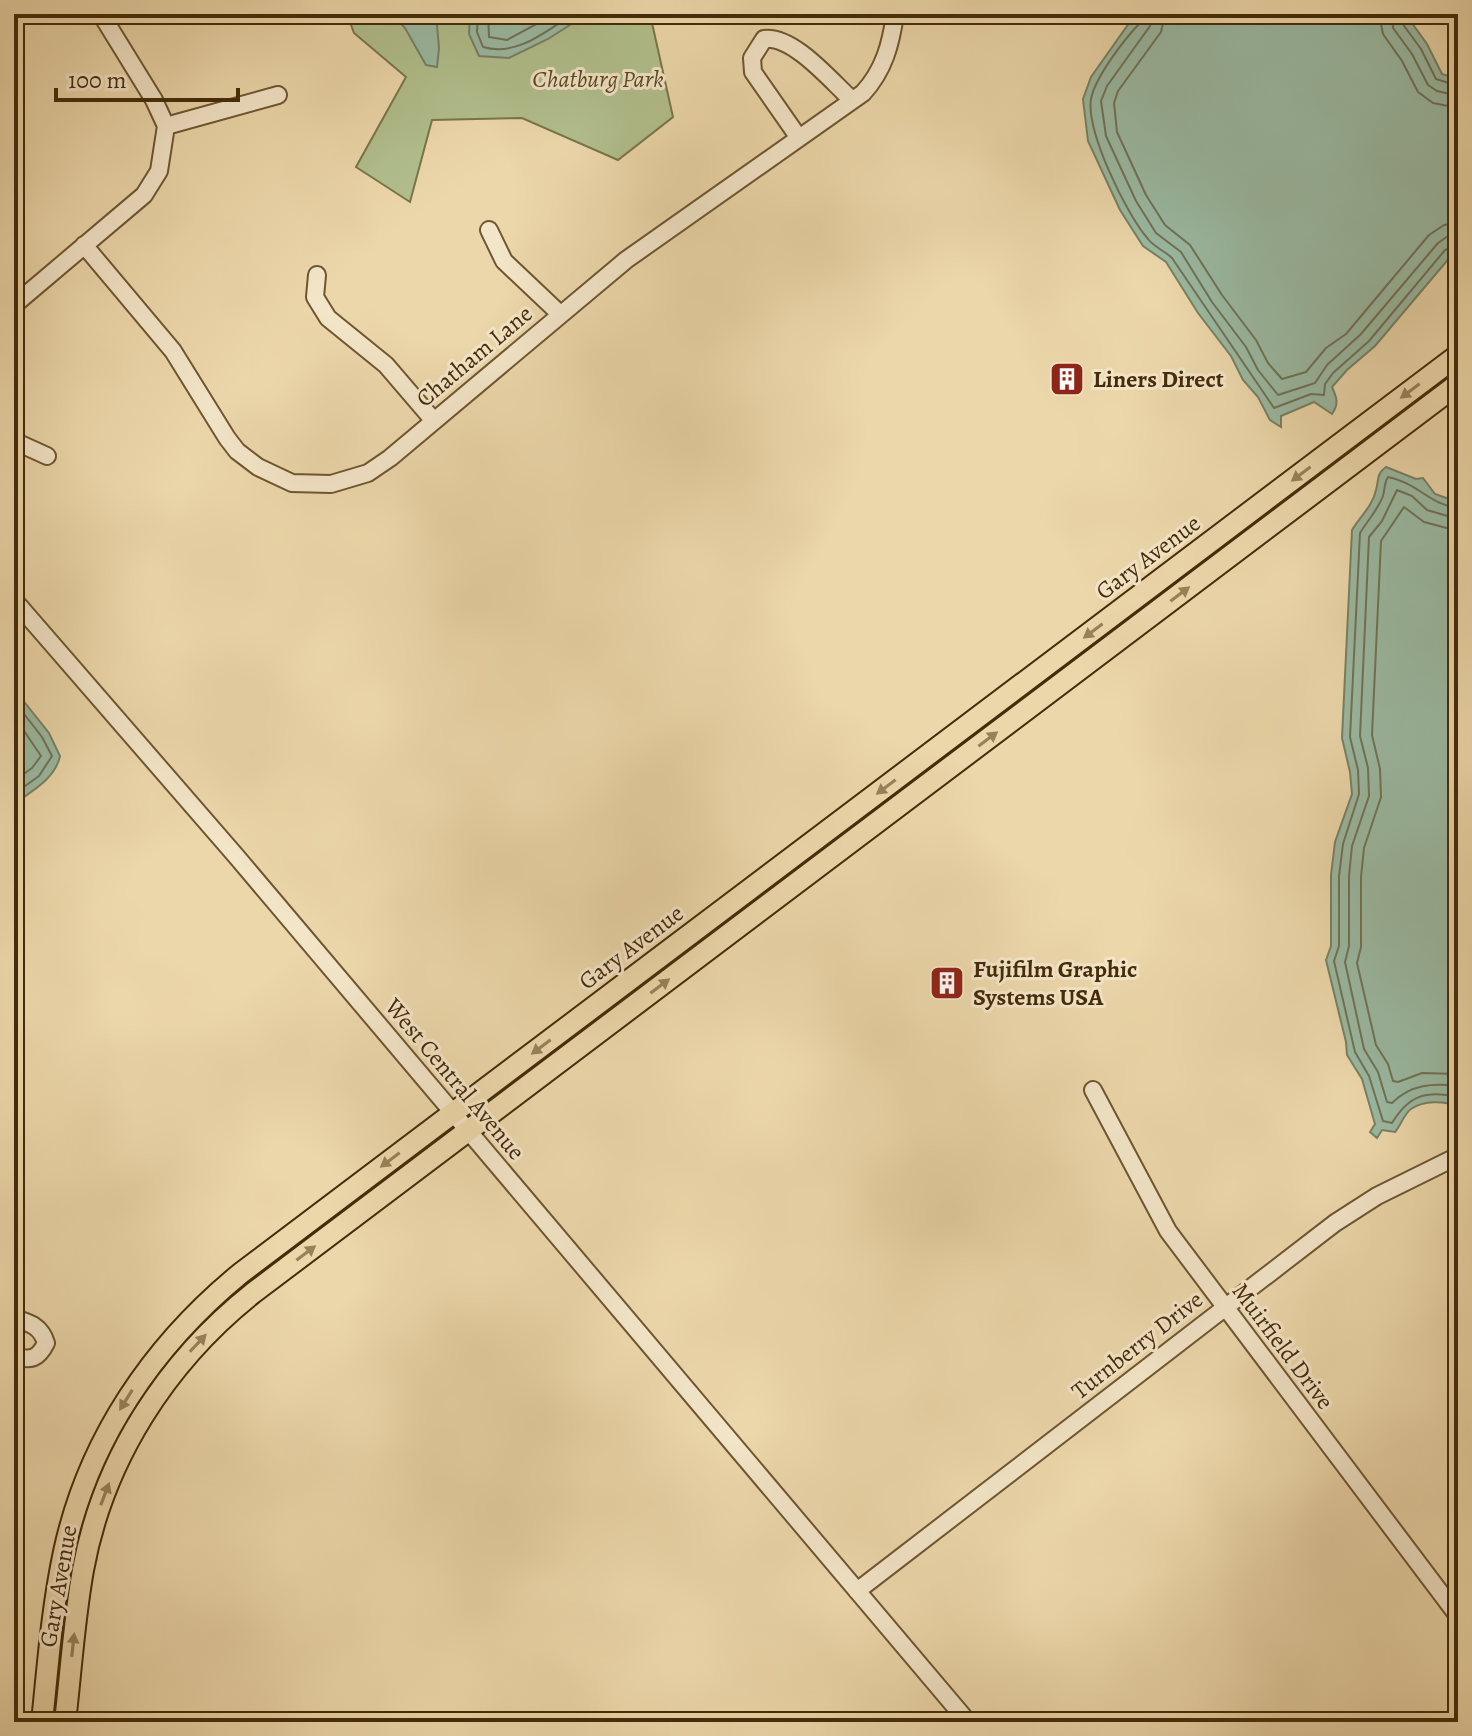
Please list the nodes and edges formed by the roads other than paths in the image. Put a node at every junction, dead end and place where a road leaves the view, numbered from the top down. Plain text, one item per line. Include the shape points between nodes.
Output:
1 (101, 14) edge
2 (895, 14) edge
3 (278, 95) dead end
4 (852, 100) junction
5 (166, 126) junction
6 (799, 138) junction
7 (489, 230) dead end
8 (84, 245) junction
9 (317, 275) dead end
10 (14, 305) edge
11 (560, 314) junction
12 (1458, 355) edge
13 (1458, 384) edge
14 (434, 421) junction
15 (14, 441) edge
16 (47, 456) dead end
17 (14, 600) edge
18 (1093, 1090) dead end
19 (452, 1113) junction
20 (467, 1131) junction
21 (1458, 1156) edge
22 (1224, 1308) junction
23 (14, 1318) edge
24 (14, 1356) edge
25 (857, 1591) junction
26 (1458, 1616) edge
27 (42, 1722) edge
28 (65, 1722) edge
29 (968, 1722) edge

1 - 5 street
2 - 4 street, Chatham Lane via 879,73
3 - 5 street
4 - 6 street, Chatham Lane
4 - 6 street via 790,44 764,39 752,58 753,72
5 - 8 street via 152,185
6 - 11 street, Chatham Lane
7 - 11 street via 504,261
8 - 10 street
8 - 14 street, Chatham Lane via 173,351 237,451 272,475 292,483 353,479 390,458
9 - 14 street via 315,297 328,318 386,365
11 - 14 street, Chatham Lane
12 -> 19 main road, Gary Avenue
20 -> 13 main road, Gary Avenue
15 - 16 street
17 - 19 street, West Central Avenue
18 - 22 street, Muirfield Drive via 1168,1231
19 - 20 street, West Central Avenue
19 -> 27 main road, Gary Avenue via 224,1287 172,1338 133,1389 100,1446 70,1526 56,1594
20 - 25 street, West Central Avenue
28 -> 20 main road, Gary Avenue via 79,1594 93,1531 117,1462 159,1392 237,1306
21 - 22 street, Turnberry Drive via 1335,1223
22 - 25 street, Turnberry Drive
22 - 26 street, Muirfield Drive
23 - 24 street via 36,1325 46,1343 35,1358
25 - 29 street, West Central Avenue

